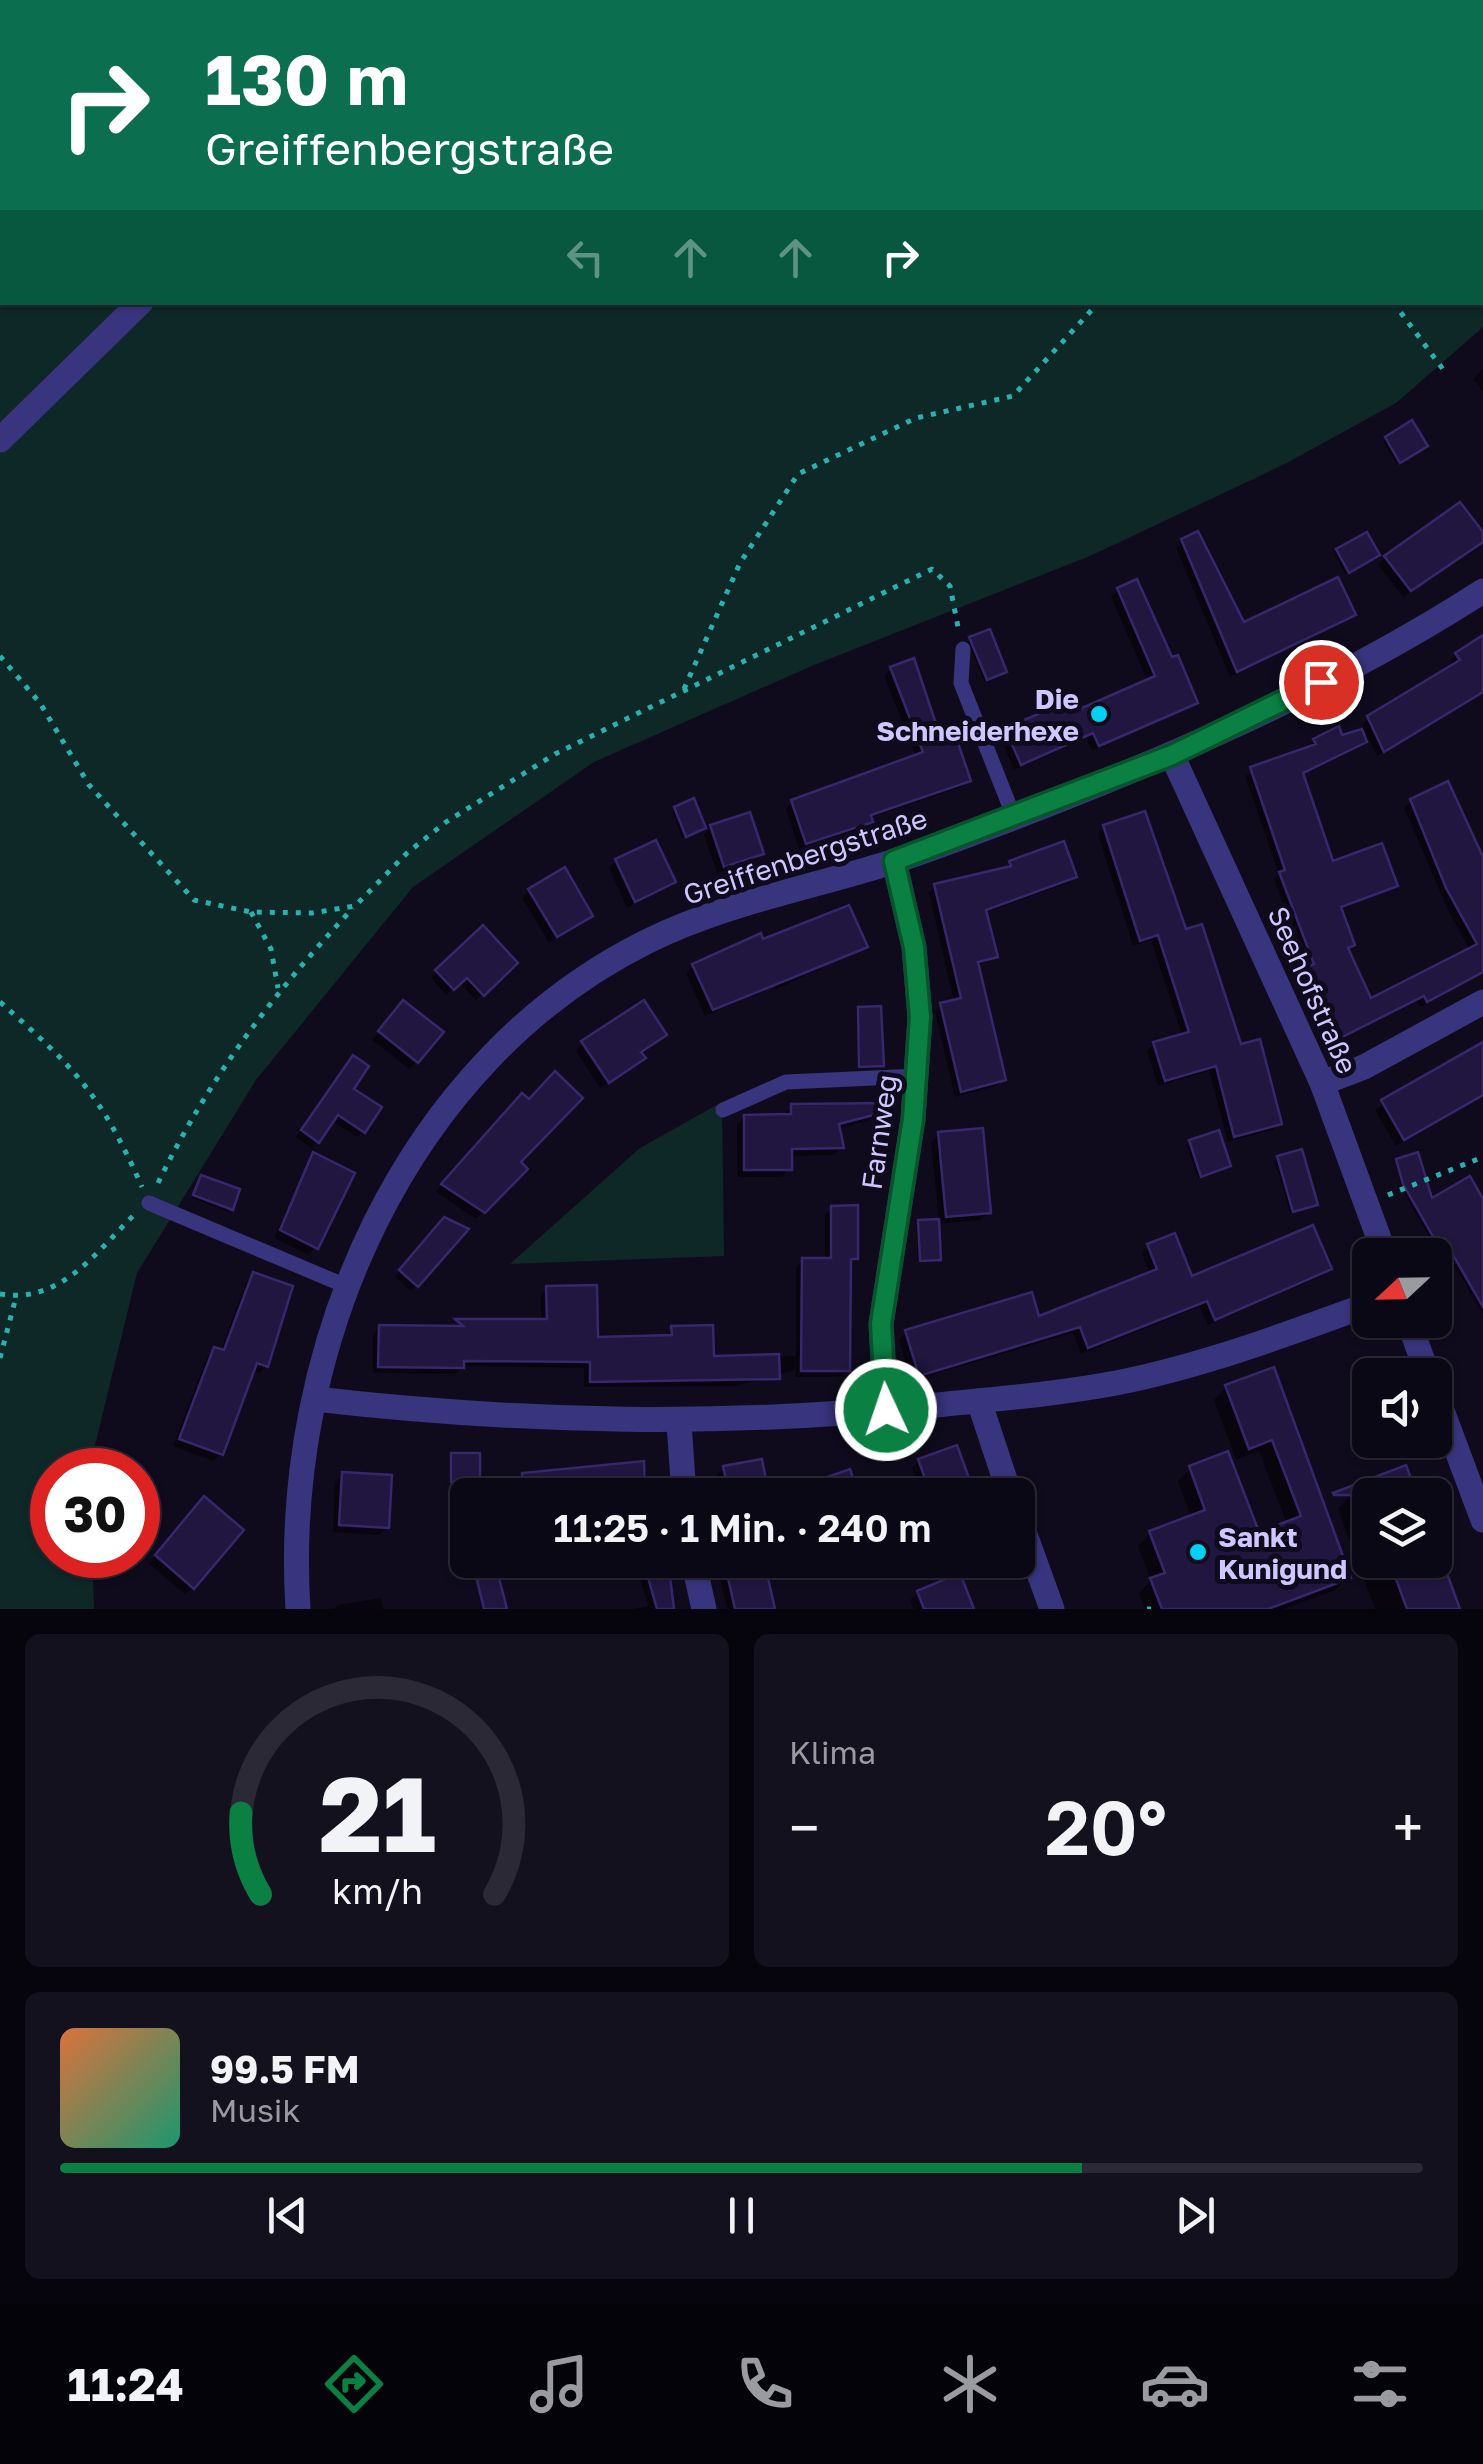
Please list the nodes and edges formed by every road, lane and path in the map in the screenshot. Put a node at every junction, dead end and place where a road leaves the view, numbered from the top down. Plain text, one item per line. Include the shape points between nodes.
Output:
1 (139, 305) edge
2 (1096, 305) edge
3 (1395, 305) edge
4 (1445, 372) dead end
5 (0, 440) edge
6 (1483, 591) edge
7 (962, 649) joint
8 (0, 656) edge
9 (684, 689) junction
10 (1172, 755) junction
11 (1014, 818) junction
12 (894, 861) junction
13 (356, 906) junction
14 (250, 912) junction
15 (278, 989) junction
16 (0, 1002) edge
17 (1483, 1002) edge
18 (918, 1076) junction
19 (1322, 1083) junction
20 (723, 1110) dead end
21 (1483, 1156) edge
22 (149, 1203) junction
23 (1367, 1204) junction
24 (1379, 1238) edge
25 (346, 1286) junction
26 (0, 1294) edge
27 (16, 1297) junction
28 (1352, 1310) edge
29 (0, 1358) edge
30 (315, 1399) junction
31 (979, 1401) junction
32 (886, 1410) junction
33 (679, 1423) junction
34 (1452, 1437) edge
35 (683, 1478) edge
36 (1004, 1478) edge
37 (1483, 1520) edge
38 (1035, 1562) edge
39 (697, 1578) edge
40 (298, 1609) edge
41 (704, 1609) edge
42 (1052, 1609) edge

1 - 5 street
2 - 9 path via 1013,396 916,418 798,474 740,562
3 - 4 path
6 - 10 street, Greiffenbergstraße via 1349,668
7 - 9 path via 950,586 932,569
7 - 11 lane via 962,683
8 - 14 path via 90,784 194,900
9 - 13 path via 556,754 446,822
10 - 11 street, Greiffenbergstraße
10 - 19 street, Seehofstraße
11 - 12 street, Greiffenbergstraße
12 - 18 street, Farnweg via 914,947
12 - 25 street, Greiffenbergstraße via 706,915 600,968 536,1014 466,1088 406,1166
13 - 14 path
13 - 15 path
14 - 15 path via 270,949
15 - 22 path via 186,1126
16 - 22 path via 71,1064 112,1118
17 - 19 street
18 - 20 lane via 786,1082
18 - 32 street, Farnweg via 885,1274
19 - 23 street, Seehofstraße
21 - 23 path
22 - 25 lane
22 - 27 path via 63,1285
23 - 24 street, Seehofstraße
25 - 30 street, Greiffenbergstraße
26 - 27 path
27 - 29 path
28 - 31 street via 1116,1383
30 - 33 street via 560,1421
30 - 40 street, Greiffenbergstraße via 294,1547
31 - 32 street
31 - 36 street
32 - 33 street
33 - 35 street
34 - 37 street
38 - 42 street
39 - 41 street

